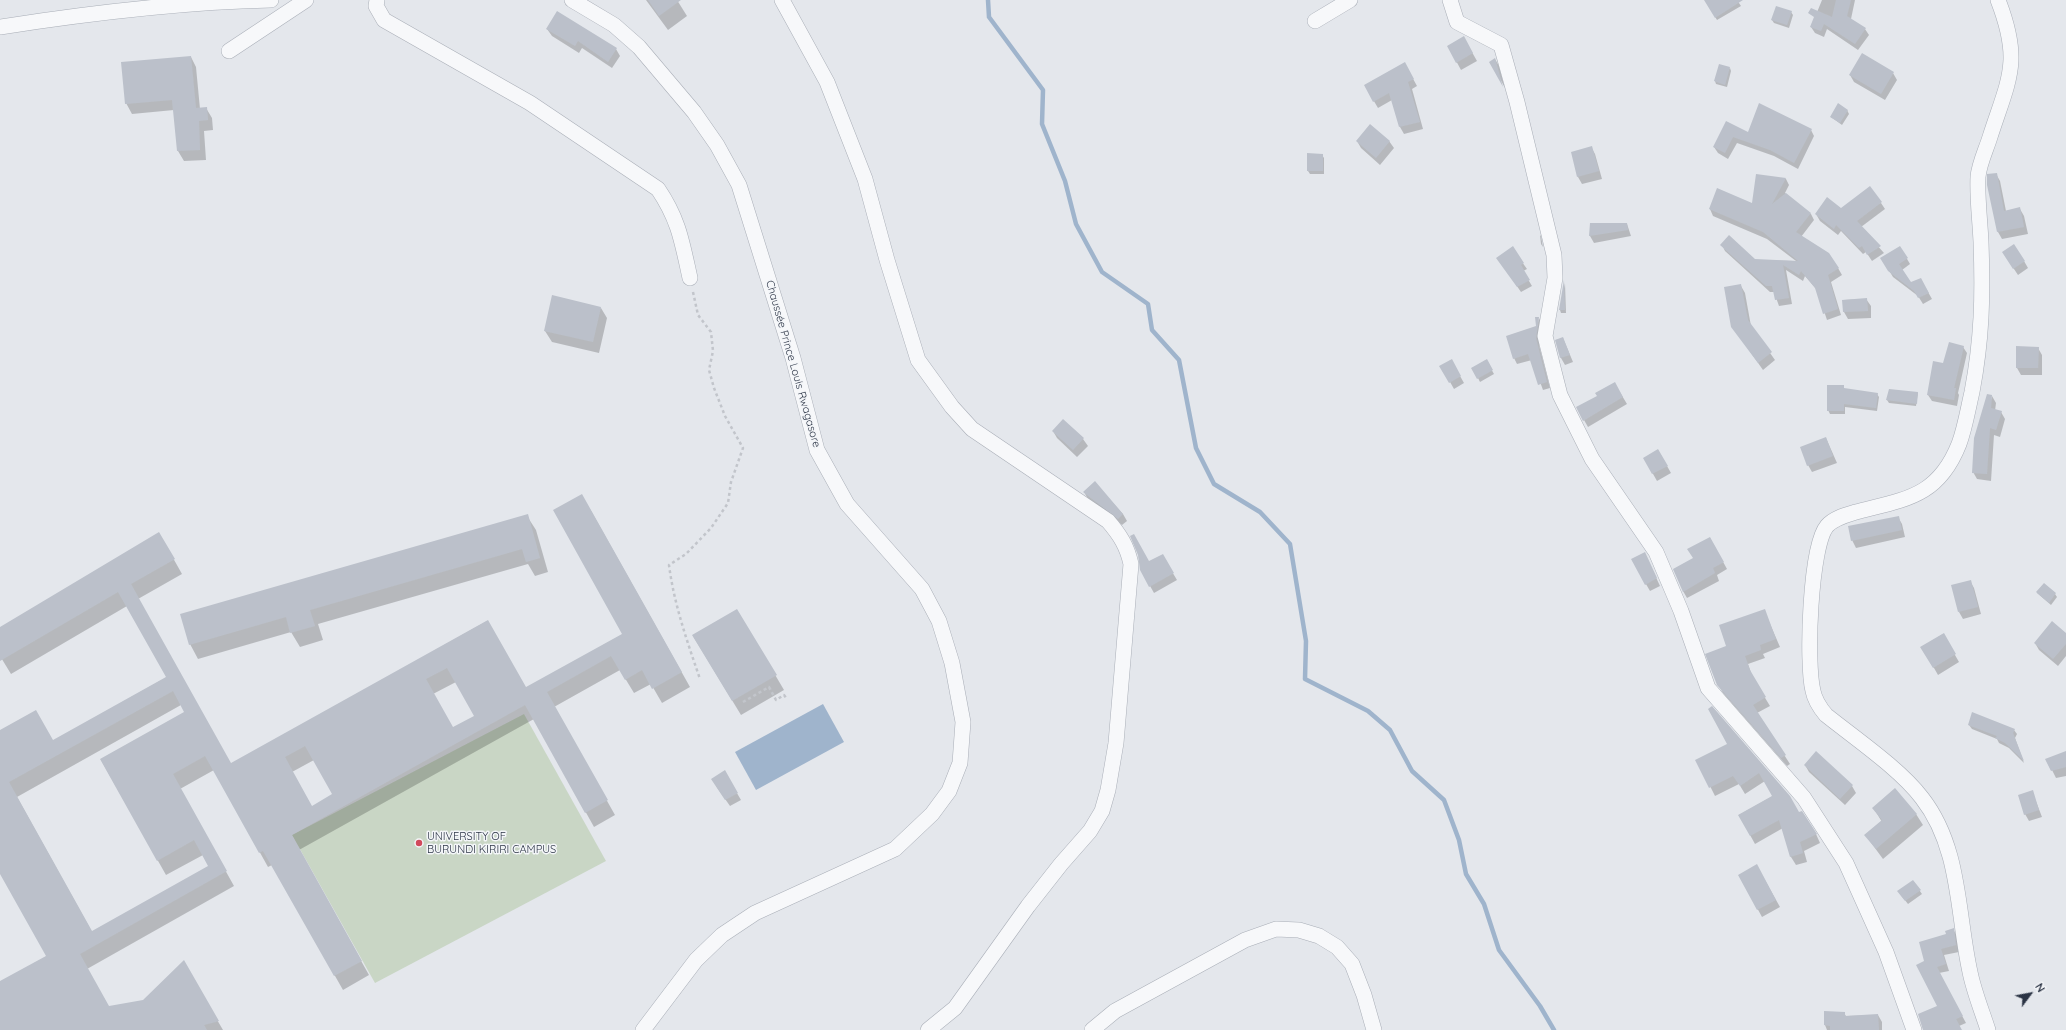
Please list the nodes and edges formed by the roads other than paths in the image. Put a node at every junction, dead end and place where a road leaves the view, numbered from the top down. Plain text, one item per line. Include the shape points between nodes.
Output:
1 (271, 0) edge
2 (306, 0) edge
3 (377, 0) edge
4 (572, 0) edge
5 (782, 0) edge
6 (1350, 0) edge
7 (1450, 0) edge
8 (1998, 0) edge
9 (1315, 21) dead end
10 (0, 27) edge
11 (229, 51) dead end
12 (690, 278) road end
13 (643, 1030) edge
14 (928, 1030) edge
15 (1092, 1030) edge
16 (1374, 1030) edge
17 (1914, 1030) edge
18 (1988, 1030) edge

1 - 10 street via 187,4 46,19
2 - 11 street
3 - 12 street via 378,13 384,20 530,103 658,189 670,207 681,232
4 - 13 street, Chaussée Prince Louis Rwagasore via 614,25 639,47 694,112 717,145 739,185 793,358 817,450 847,504 922,589 939,621 952,663 963,722 960,763 949,791 932,814 895,849 762,909 722,935 696,960
5 - 14 street via 827,82 865,179 918,360 947,401 972,429 1108,521 1127,549 1131,564 1116,743 1102,811 1090,831 1028,906 955,1008
6 - 9 street
7 - 17 street via 1457,22 1500,45 1517,102 1554,254 1555,278 1545,336 1560,395 1592,459 1656,552 1681,611 1708,688 1804,798 1846,863 1886,952
8 - 18 street via 2012,47 2011,67 2007,89 1979,173 1982,306 1980,337 1959,444 1947,467 1934,484 1917,495 1842,516 1828,524 1821,535 1812,590 1810,669 1818,706 1910,784 1937,822 1952,859 1970,972
15 - 16 street via 1115,1011 1245,940 1276,929 1299,930 1319,936 1337,947 1352,964

